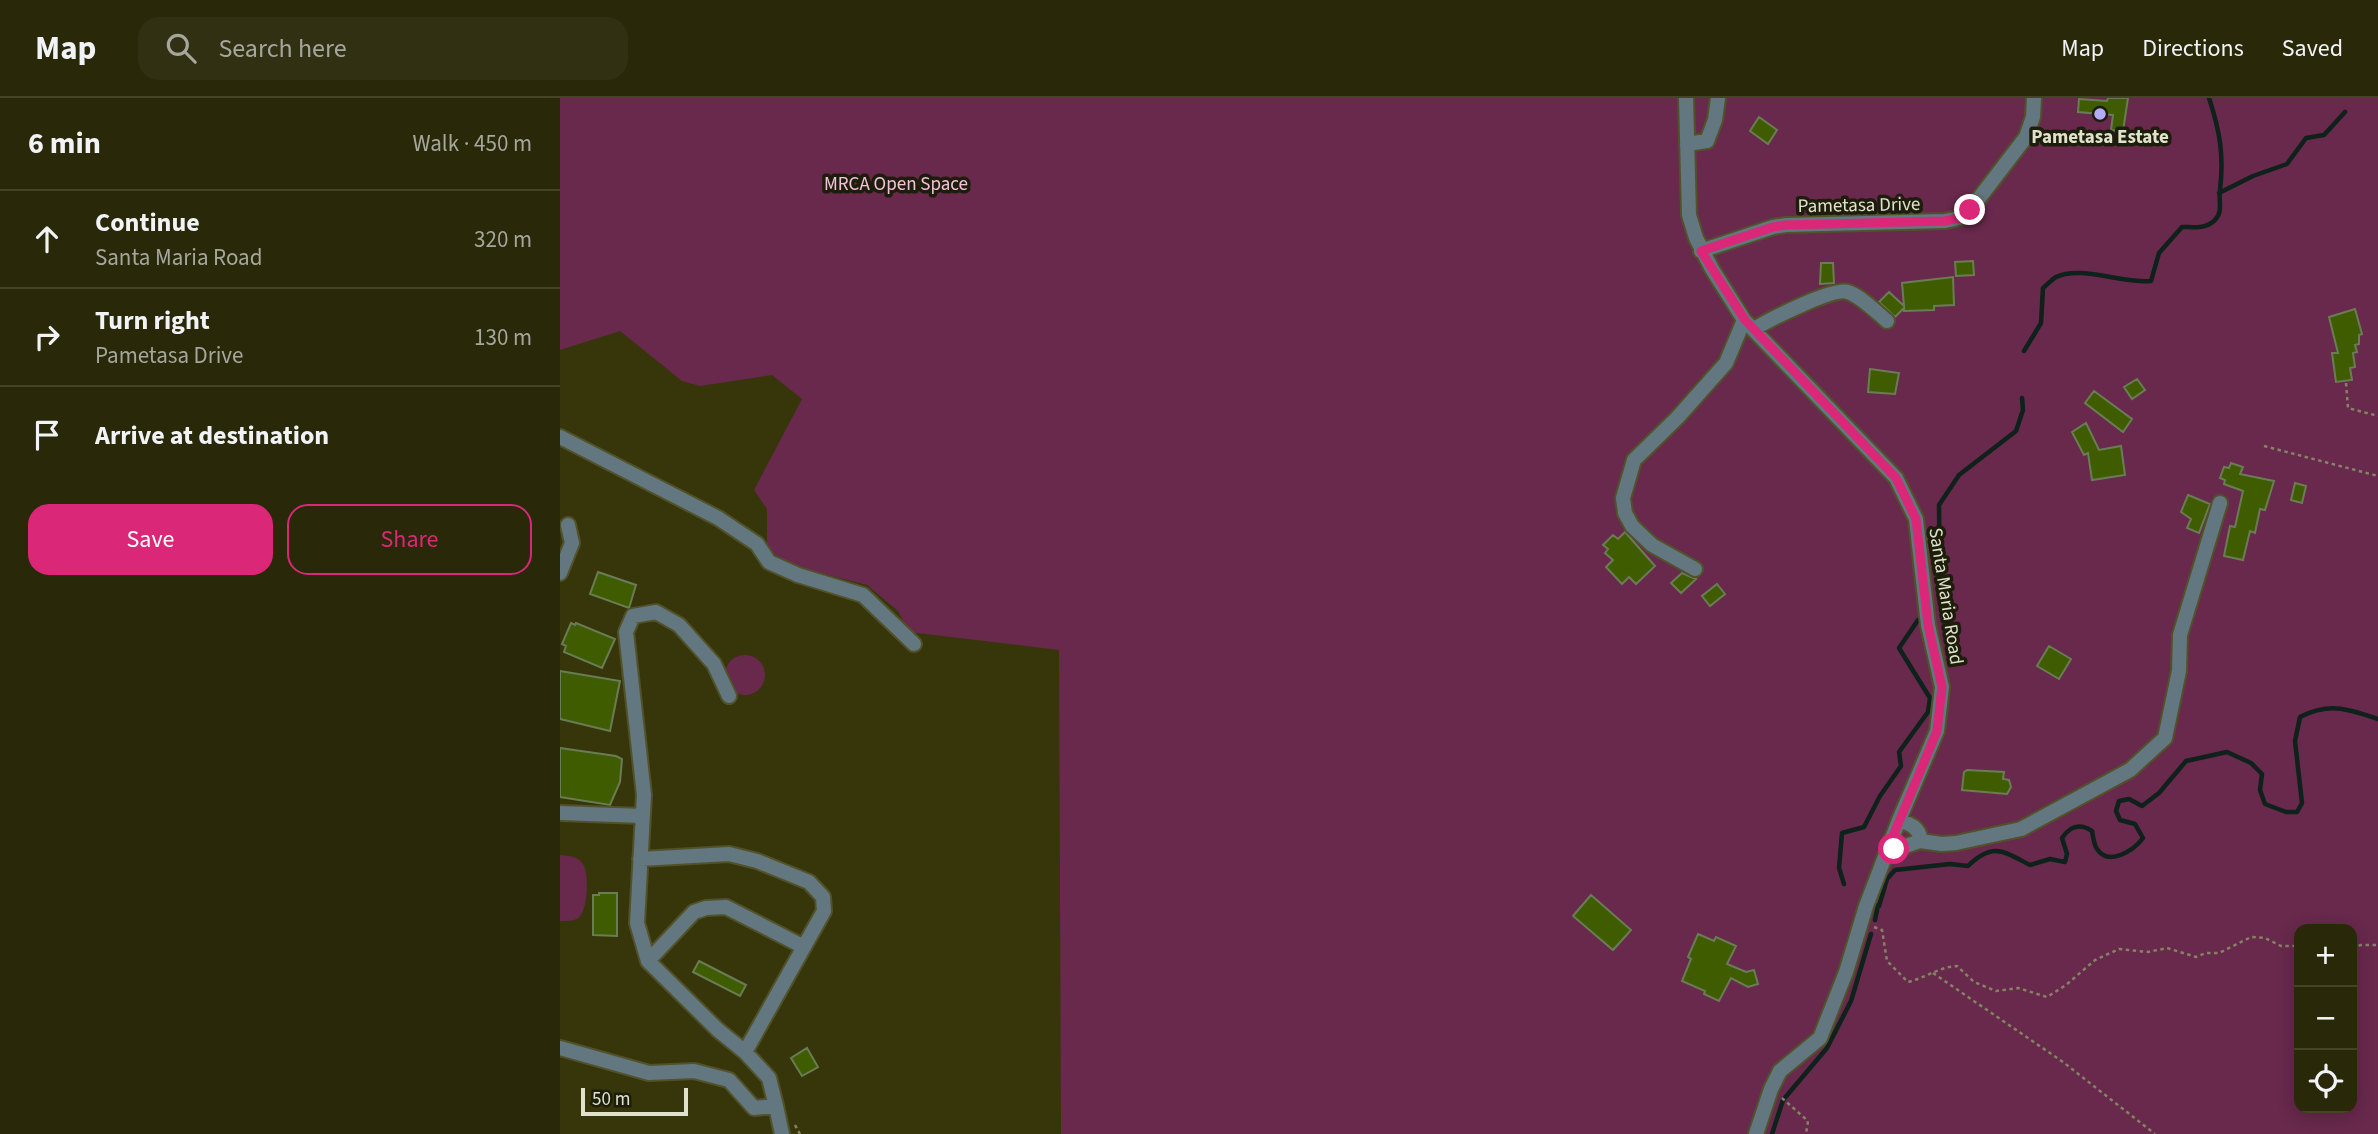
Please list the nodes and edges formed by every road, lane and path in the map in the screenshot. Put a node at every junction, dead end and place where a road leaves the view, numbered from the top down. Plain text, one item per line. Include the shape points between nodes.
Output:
1 (1686, 98) edge
2 (1718, 98) edge
3 (2034, 98) edge
4 (1687, 144) junction
5 (1701, 251) junction
6 (1888, 321) dead end
7 (1749, 325) junction
8 (2346, 383) dead end
9 (2378, 416) edge
10 (560, 437) edge
11 (2264, 446) dead end
12 (2378, 476) edge
13 (2220, 503) dead end
14 (568, 525) dead end
15 (1695, 569) dead end
16 (560, 573) edge
17 (914, 644) dead end
18 (729, 696) dead end
19 (560, 813) edge
20 (643, 816) junction
21 (1899, 820) junction
22 (1920, 841) junction
23 (1888, 848) junction
24 (640, 859) junction
25 (1861, 923) junction
26 (2378, 945) edge
27 (2294, 946) edge
28 (2357, 946) edge
29 (804, 947) junction
30 (648, 961) junction
31 (1933, 973) junction
32 (560, 1048) edge
33 (745, 1052) junction
34 (1771, 1090) junction
35 (776, 1106) junction
36 (782, 1134) edge
37 (1756, 1134) edge
38 (1806, 1134) edge
39 (2155, 1134) edge

1 - 4 street, Santa Maria Road
2 - 4 street via 1707,141
3 - 5 street, Pametasa Drive via 2026,137 1959,218 1786,225
4 - 5 street, Santa Maria Road via 1689,215
5 - 7 street, Santa Maria Road
6 - 7 street via 1854,295 1841,291
7 - 15 street via 1726,363 1634,460 1623,498 1632,526 1652,545
7 - 21 street, Santa Maria Road via 1896,478 1916,519 1928,625 1942,687 1937,731
8 - 9 path via 2348,408
10 - 17 street via 718,518 757,544 769,562 863,595
11 - 12 path
13 - 22 street via 2180,635 2179,671 2165,738 2130,770 2021,830 1942,844
14 - 16 street via 572,543
18 - 20 street via 714,664 679,625 656,612 633,616 626,632
19 - 20 street
20 - 24 street
21 - 22 street via 1911,824
21 - 23 street, Santa Maria Road
22 - 23 street
23 - 25 street, Santa Maria Road
24 - 29 street via 729,854 809,881 823,897 824,911
24 - 30 street via 637,923
25 - 31 path via 1882,930 1887,961 1908,982
25 - 34 street, Santa Maria Road via 1820,1038 1780,1072
26 - 28 path
27 - 31 path via 2251,937 2218,953 2196,957 2167,948 2148,952 2119,949 2095,960 2047,997 2018,988 1996,991 1973,982 1957,966
29 - 30 street via 726,907 706,908 694,912
29 - 33 street
30 - 33 street
31 - 39 path via 2063,1062
32 - 35 street via 649,1073 694,1071 729,1080 754,1108
33 - 35 street via 769,1078
34 - 37 street, Santa Maria Road
34 - 38 path via 1808,1121
35 - 36 street

